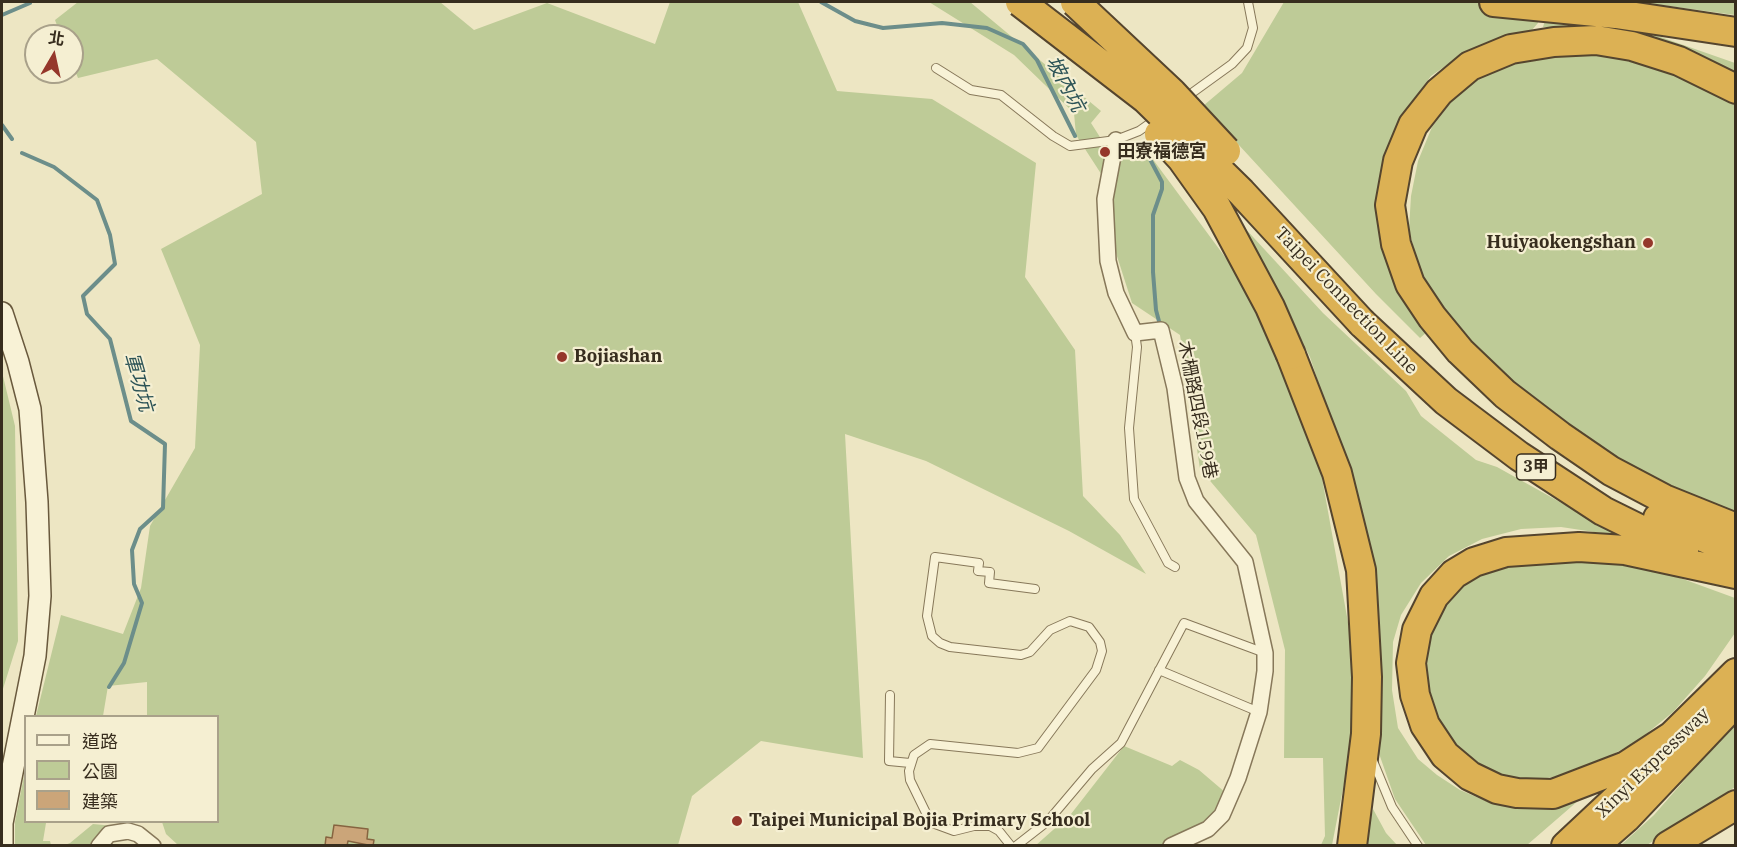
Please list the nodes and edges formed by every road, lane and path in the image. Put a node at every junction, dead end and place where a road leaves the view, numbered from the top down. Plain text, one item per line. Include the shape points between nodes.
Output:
1 (1009, 2) edge
2 (1020, 2) edge
3 (1075, 2) edge
4 (1248, 2) edge
5 (1494, 2) edge
6 (1616, 14) junction
7 (1736, 32) edge
8 (1736, 51) edge
9 (936, 68) dead end
10 (1736, 89) edge
11 (1176, 104) dead end
12 (1167, 111) dead end
13 (1116, 140) junction
14 (2, 313) edge
15 (1368, 317) junction
16 (1135, 333) junction
17 (1736, 528) edge
18 (1736, 552) edge
19 (1174, 567) dead end
20 (1736, 573) edge
21 (1035, 589) dead end
22 (1265, 653) junction
23 (1159, 670) junction
24 (1736, 675) edge
25 (891, 695) dead end
26 (1736, 702) edge
27 (1259, 712) junction
28 (1366, 734) junction
29 (8, 755) edge
30 (910, 763) junction
31 (1736, 805) edge
32 (2, 846) edge
33 (99, 846) edge
34 (153, 846) edge
35 (1011, 846) edge
36 (1016, 846) edge
37 (1171, 846) edge
38 (1352, 846) edge
39 (1418, 846) edge
40 (1566, 846) edge
41 (1594, 846) edge
42 (1668, 846) edge

1 - 28 highway, bridge via 1093,69 1142,115 1182,159 1246,258 1291,355 1336,472 1361,570 1368,677
2 - 15 highway, Taipei Connection Line / 3甲, bridge via 1146,99
3 - 15 highway, Taipei Connection Line / 3甲, bridge via 1172,93
4 - 11 lane via 1253,28 1247,48 1232,64
5 - 6 highway
6 - 7 highway
6 - 8 highway
9 - 13 lane via 971,90 1001,95 1070,146
10 - 17 highway via 1679,60 1632,46 1596,40 1511,49 1470,66 1439,92 1413,125 1398,161 1390,205 1396,244 1410,284 1460,351 1505,394 1611,471 1664,499
12 - 13 lane via 1139,131
13 - 16 street via 1106,187 1106,245 1116,293
14 - 29 main road via 30,409 40,584 37,646
15 - 18 highway, Taipei Connection Line / 3甲 via 1512,431 1578,474 1650,514
15 - 20 highway, Taipei Connection Line / 3甲 via 1446,401 1519,456 1603,511
16 - 19 lane via 1129,428 1134,500 1168,563
16 - 22 street, 木柵路四段159巷 via 1161,330 1175,388 1187,478 1196,501 1245,562
20 - 24 highway via 1625,550 1579,547 1506,552 1474,562 1454,574 1434,596 1417,630 1411,663 1415,695 1425,725 1445,754 1470,776 1497,789 1517,793 1553,794 1626,766 1672,736
21 - 30 lane via 989,583 990,572 978,571 980,563 935,557 928,626 940,643 1021,655 1037,646 1050,630 1070,621 1089,627 1102,651 1096,670 1038,748 1018,753 930,744 921,748
22 - 23 lane via 1184,622
22 - 27 street, 木柵路四段159巷
23 - 27 lane
23 - 36 lane via 1121,743 1048,821
24 - 40 highway, Xinyi Expressway via 1701,719
25 - 30 lane via 889,761
26 - 41 highway, Xinyi Expressway via 1626,818
27 - 37 street, 木柵路四段159巷 via 1222,815 1208,830
28 - 38 highway
28 - 39 lane via 1388,799
29 - 32 main road
30 - 35 lane via 910,780 935,824 954,831 990,826
31 - 42 highway
33 - 34 street via 109,834 128,831

